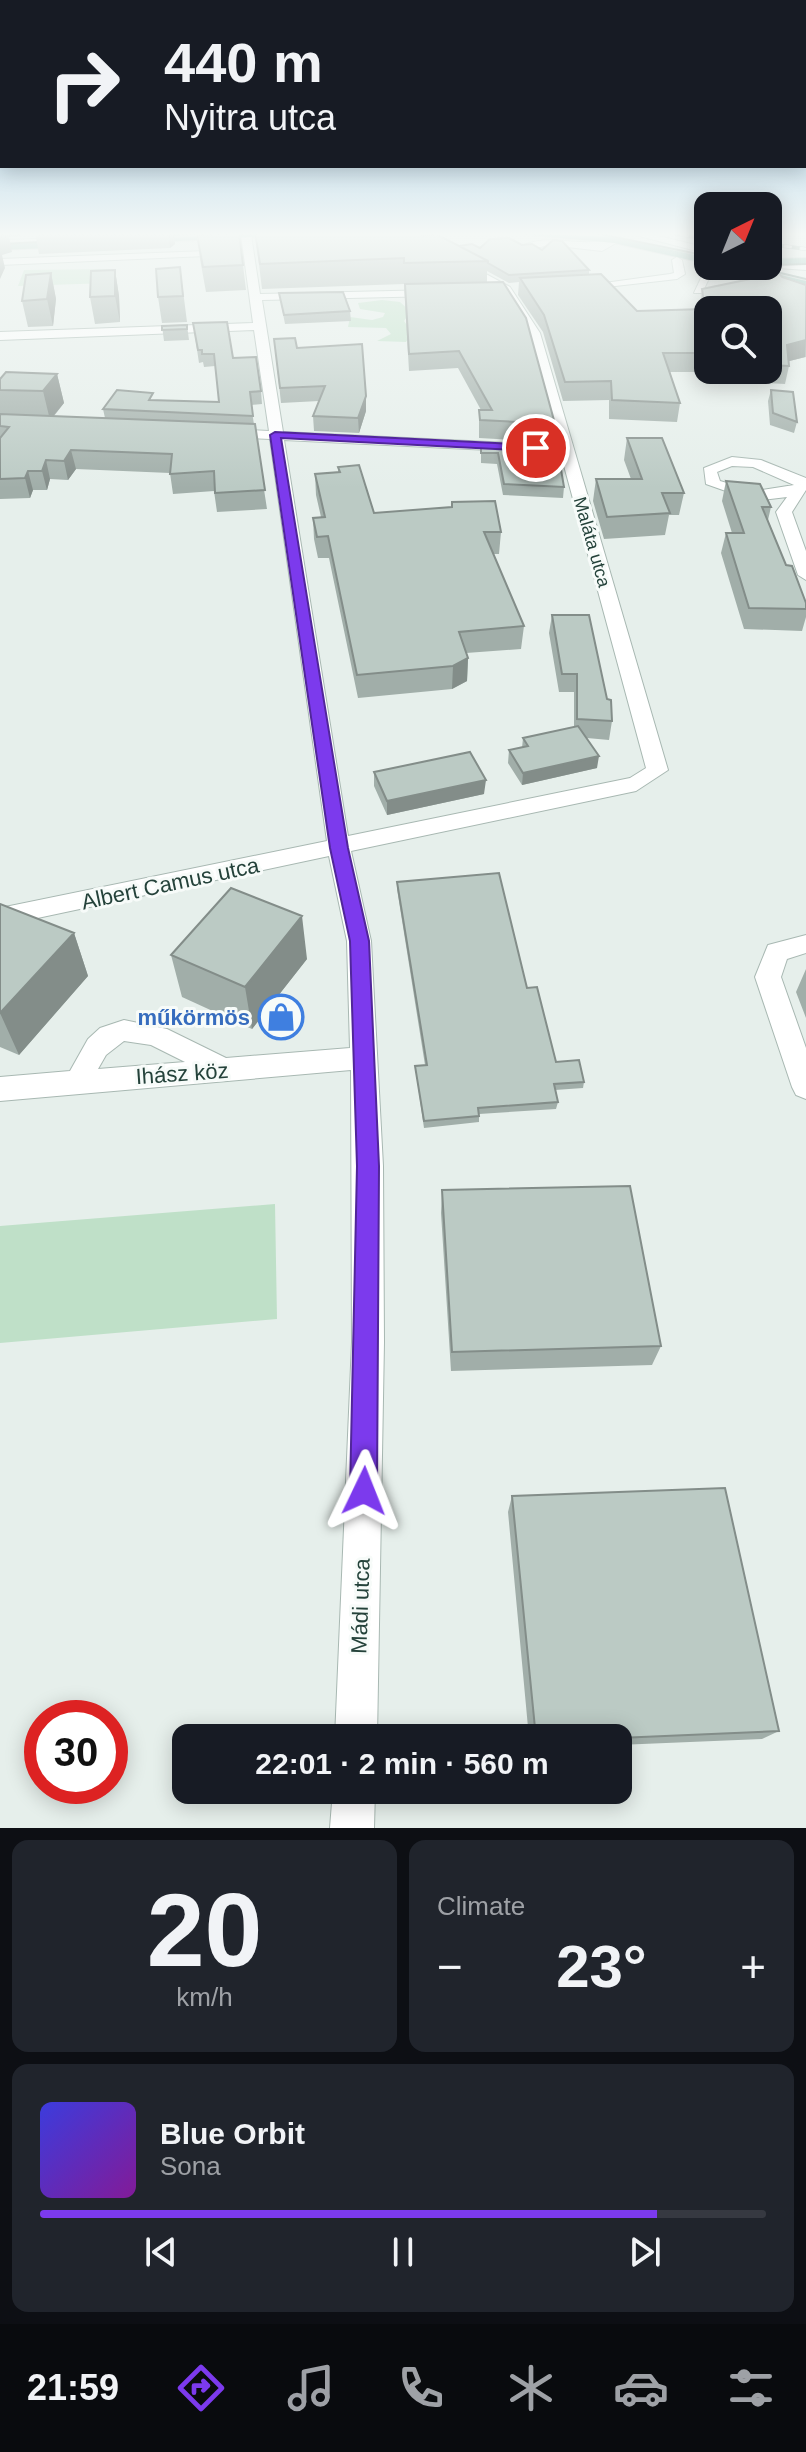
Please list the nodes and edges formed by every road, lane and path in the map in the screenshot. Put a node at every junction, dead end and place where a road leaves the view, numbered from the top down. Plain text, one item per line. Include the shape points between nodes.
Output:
1 (257, 317) edge
2 (525, 317) edge
3 (258, 326) junction
4 (0, 336) edge
5 (214, 433) edge
6 (275, 435) junction
7 (550, 449) junction
8 (801, 485) edge
9 (806, 574) edge
10 (657, 770) joint
11 (339, 848) junction
12 (0, 917) edge
13 (806, 944) edge
14 (363, 1058) junction
15 (224, 1070) junction
16 (79, 1081) junction
17 (806, 1087) edge
18 (0, 1089) edge
19 (356, 1724) edge
20 (353, 1804) edge
21 (352, 1828) edge

1 - 3 street, Mádi utca
2 - 7 street, Maláta utca via 534,333
3 - 4 street
3 - 6 street, Mádi utca
5 - 6 street
6 - 7 street
6 - 11 street, Mádi utca
7 - 10 street, Maláta utca
8 - 8 street via 755,463 727,463 709,471 714,484 738,494
8 - 9 street via 784,512
10 - 11 street, Albert Camus utca via 636,784
11 - 12 street, Albert Camus utca
11 - 14 street, Mádi utca via 359,941
13 - 17 street via 777,952 768,977
14 - 15 street, Ihász köz
14 - 19 street, Mádi utca via 368,1342
15 - 16 street, Ihász köz
15 - 16 street via 145,1031 121,1030 95,1049
16 - 18 street, Ihász köz
20 - 21 street

